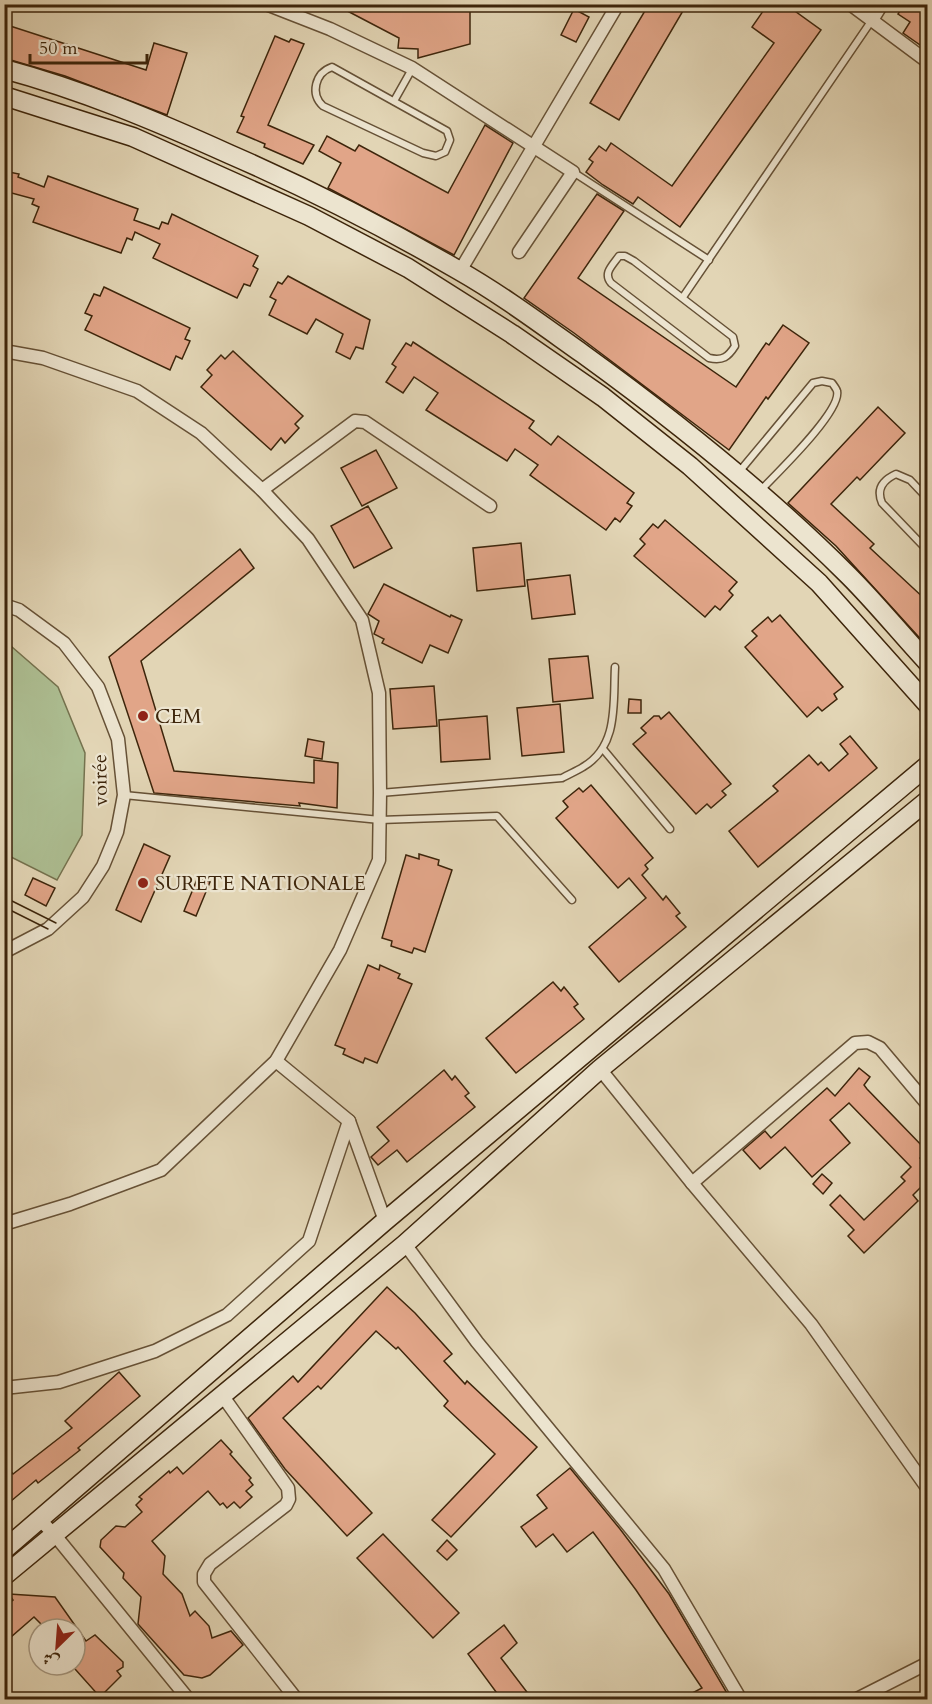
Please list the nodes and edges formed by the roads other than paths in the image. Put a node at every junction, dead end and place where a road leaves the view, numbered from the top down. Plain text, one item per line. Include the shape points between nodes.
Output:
1 (266, 4) edge
2 (618, 4) edge
3 (850, 4) edge
4 (882, 4) edge
5 (872, 20) junction
6 (927, 62) edge
7 (412, 68) junction
8 (4, 69) edge
9 (4, 96) edge
10 (394, 101) junction
11 (533, 146) junction
12 (573, 172) junction
13 (519, 252) dead end
14 (708, 260) junction
15 (460, 271) junction
16 (683, 297) junction
17 (4, 351) edge
18 (739, 473) junction
19 (262, 490) junction
20 (759, 492) junction
21 (927, 499) edge
22 (490, 506) dead end
23 (927, 551) edge
24 (4, 605) edge
25 (927, 663) edge
26 (615, 667) dead end
27 (927, 705) edge
28 (603, 749) junction
29 (927, 765) edge
30 (380, 793) junction
31 (124, 795) junction
32 (927, 800) edge
33 (380, 820) junction
34 (670, 830) dead end
35 (572, 900) dead end
36 (4, 952) edge
37 (276, 1061) junction
38 (600, 1069) junction
39 (927, 1105) edge
40 (349, 1121) junction
41 (692, 1183) junction
42 (385, 1221) junction
43 (4, 1224) edge
44 (405, 1244) junction
45 (4, 1388) edge
46 (222, 1395) junction
47 (927, 1489) edge
48 (40, 1520) junction
49 (54, 1534) junction
50 (4, 1550) edge
51 (4, 1576) edge
52 (927, 1663) edge
53 (189, 1700) edge
54 (297, 1700) edge
55 (741, 1700) edge
56 (855, 1700) edge

1 - 7 street
2 - 11 street
3 - 5 street
4 - 5 street
5 - 6 street
5 - 14 lane
7 - 10 lane
7 - 11 street
8 - 15 main road via 150,119 203,142 296,184
9 - 27 main road via 134,138 309,216 408,268 512,334 603,397 690,466 819,583
10 - 10 lane via 332,67 315,86 317,100 323,106 423,153 436,156 445,152 450,140 447,131
11 - 12 street
11 - 15 street
12 - 13 street
12 - 14 lane
14 - 16 lane
15 - 18 main road via 628,387
16 - 16 lane via 733,336 735,345 728,356 710,358 611,283 607,272 619,256 625,256
17 - 19 street via 43,358 137,391 201,434
18 - 20 main road
18 - 20 lane via 813,383 832,383 837,399 831,412
19 - 22 street via 355,421 365,422
19 - 30 street via 308,539 362,620 379,693
20 - 25 main road via 849,576
21 - 23 lane via 910,480 896,474 880,488 882,503
24 - 31 street, voirée via 19,610 64,643 98,687 118,739
26 - 28 lane via 613,724
28 - 30 lane via 585,766 562,778
28 - 34 lane
29 - 42 main road
30 - 33 street
31 - 33 lane
31 - 36 street, voirée via 117,832 104,866 83,897 48,929
32 - 38 main road
33 - 35 lane via 497,816
33 - 37 street via 379,860 340,950
37 - 40 street
37 - 43 street via 161,1170
38 - 41 street
38 - 44 main road
39 - 41 street via 880,1048 868,1042 855,1043
40 - 42 street
40 - 45 street via 309,1241 227,1315 155,1351 70,1379
41 - 47 street via 811,1324
42 - 48 main road
44 - 46 main road
44 - 55 street via 477,1342 664,1569
46 - 49 main road
46 - 54 street via 288,1488 290,1499 210,1564 204,1582
48 - 49 street
48 - 50 main road
49 - 51 main road
49 - 53 street
52 - 56 street

